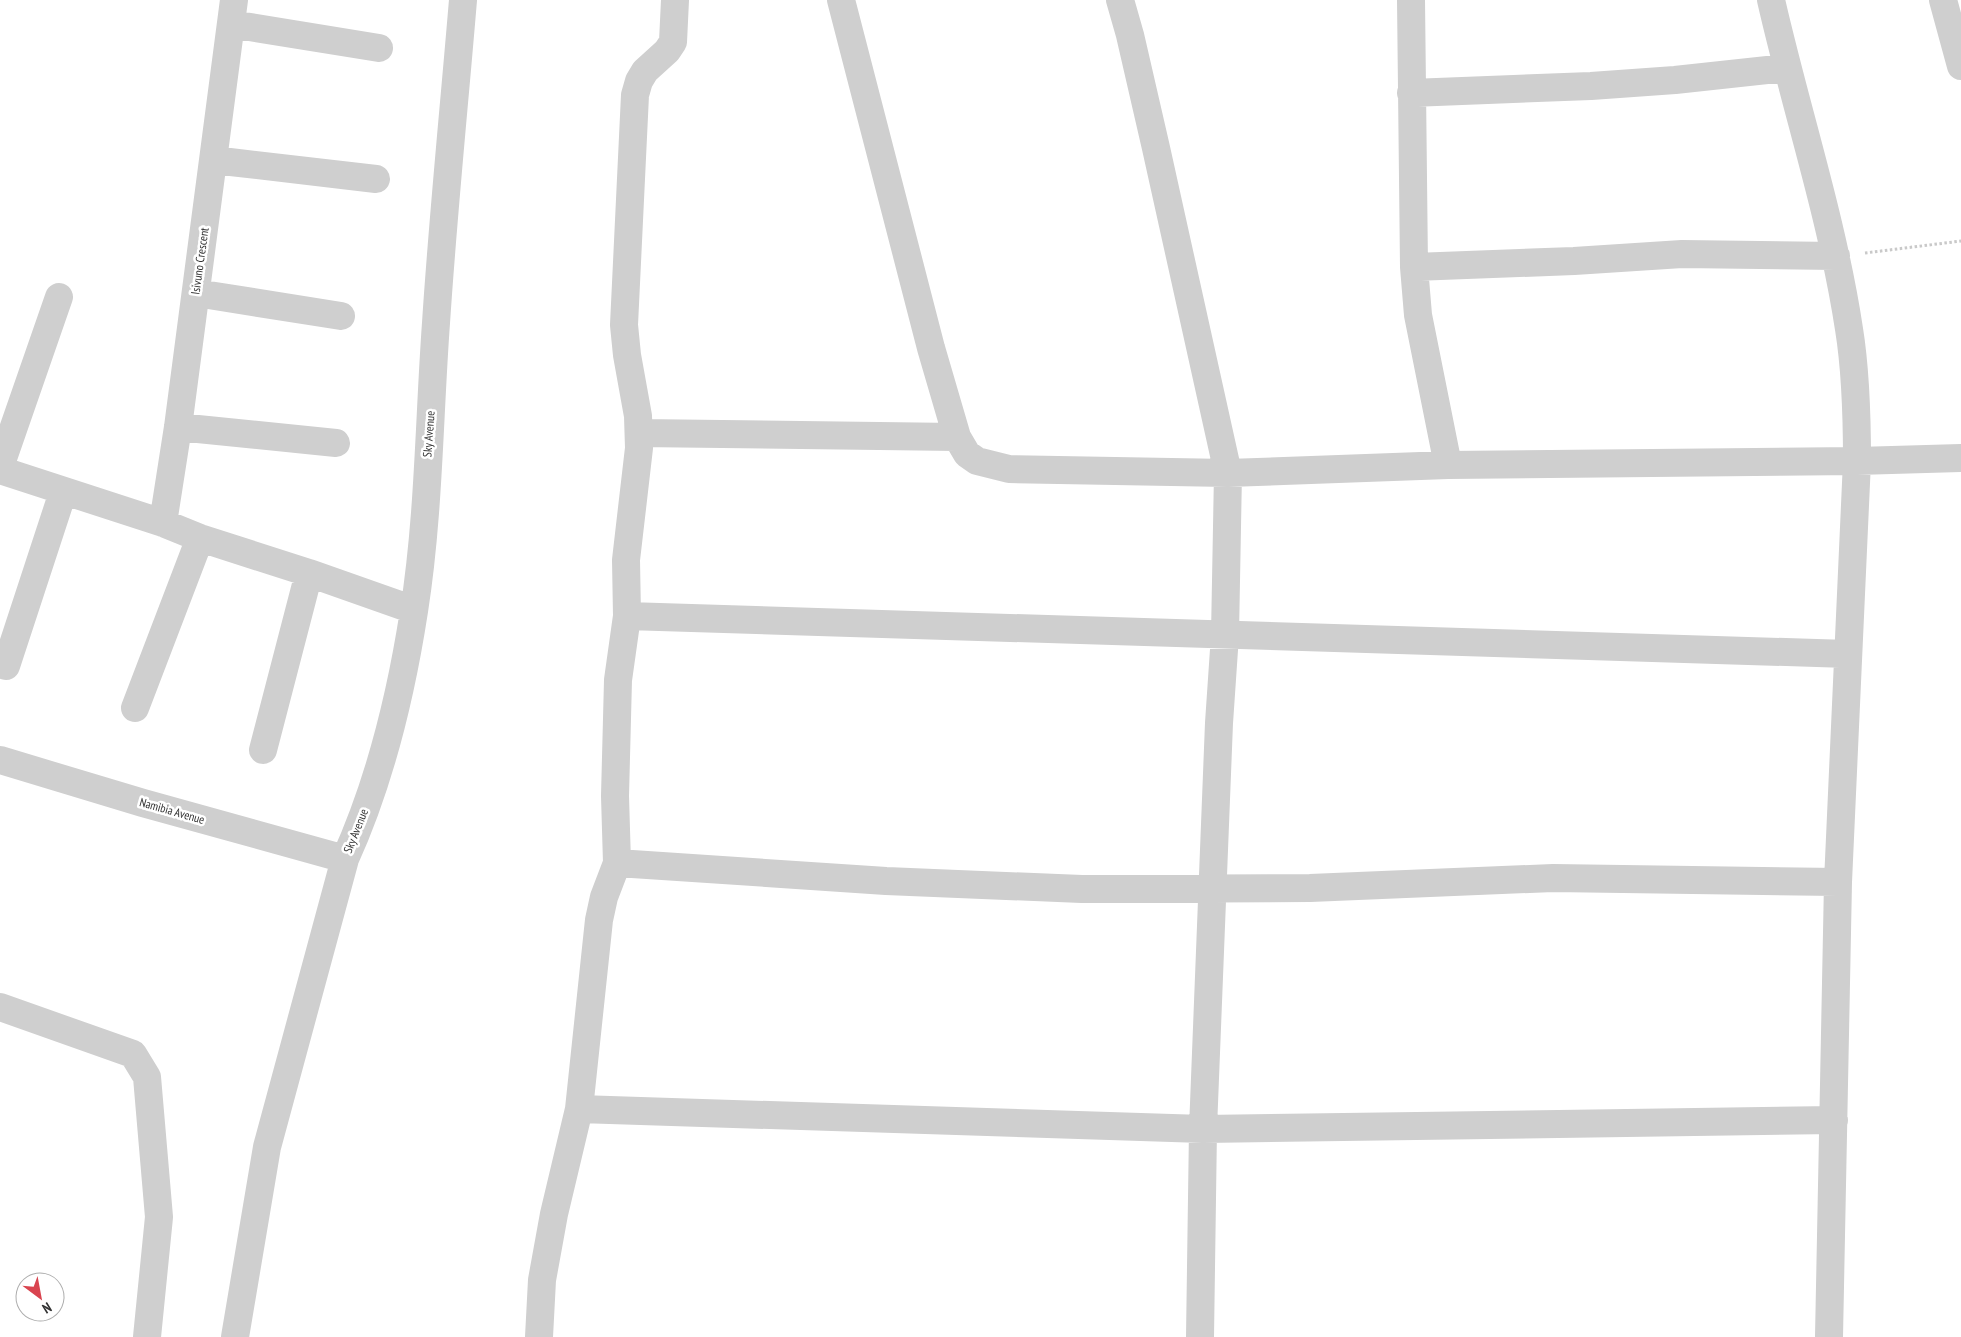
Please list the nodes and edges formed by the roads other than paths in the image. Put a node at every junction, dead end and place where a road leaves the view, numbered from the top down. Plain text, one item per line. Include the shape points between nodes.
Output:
1 (463, 0) edge
2 (675, 0) edge
3 (841, 0) edge
4 (1120, 0) edge
5 (1411, 0) edge
6 (1771, 0) edge
7 (1943, 0) edge
8 (233, 12) edge
9 (379, 48) dead end
10 (1961, 66) edge
11 (1786, 68) junction
12 (1411, 93) junction
13 (213, 160) junction
14 (376, 179) dead end
15 (1836, 256) junction
16 (1414, 266) junction
17 (196, 294) junction
18 (59, 297) dead end
19 (341, 316) dead end
20 (178, 427) junction
21 (639, 433) junction
22 (956, 437) junction
23 (336, 443) dead end
24 (1961, 458) edge
25 (1857, 461) junction
26 (1448, 465) junction
27 (0, 469) edge
28 (1228, 474) junction
29 (63, 492) junction
30 (163, 522) junction
31 (200, 538) junction
32 (309, 573) junction
33 (414, 610) junction
34 (627, 616) junction
35 (1225, 635) junction
36 (1848, 654) junction
37 (6, 666) dead end
38 (135, 708) dead end
39 (263, 750) dead end
40 (0, 760) edge
41 (345, 859) junction
42 (617, 863) junction
43 (1838, 882) junction
44 (1211, 890) junction
45 (0, 1006) edge
46 (579, 1109) junction
47 (1834, 1120) junction
48 (1203, 1129) junction
49 (147, 1337) edge
50 (235, 1337) edge
51 (538, 1337) edge
52 (1200, 1337) edge
53 (1828, 1337) edge

1 - 33 street, Sky Avenue via 436,322 422,543
2 - 21 street via 673,42 645,71 635,95 624,326
3 - 22 street
4 - 28 street
5 - 12 street
6 - 11 street
7 - 10 street
8 - 9 street
8 - 13 street, Isivuno Crescent
11 - 12 street via 1666,81
11 - 15 street
12 - 16 street
13 - 14 street
13 - 17 street, Isivuno Crescent
15 - 16 street via 1682,254
15 - 25 street via 1850,330 1857,410
16 - 26 street via 1418,315
17 - 19 street
17 - 20 street, Isivuno Crescent
18 - 27 street
20 - 23 street
20 - 30 street, Isivuno Crescent
21 - 22 street
21 - 34 street via 626,560
22 - 28 street via 967,454 977,461 1009,469
24 - 25 street
25 - 26 street
25 - 36 street
26 - 28 street
27 - 29 street
28 - 35 street
29 - 30 street
29 - 37 street
30 - 31 street
31 - 32 street
31 - 38 street
32 - 33 street
32 - 39 street
33 - 41 street, Sky Avenue via 403,675 380,762 359,828
34 - 35 street
34 - 42 street via 618,680
35 - 36 street
35 - 44 street
36 - 43 street
40 - 41 street, Namibia Avenue
41 - 50 street, Sky Avenue via 267,1147
42 - 44 street via 906,882
42 - 46 street via 599,920
43 - 44 street via 1553,878
43 - 47 street
44 - 48 street
45 - 49 street via 133,1054 147,1077 159,1217
46 - 48 street
46 - 51 street via 542,1280
47 - 48 street
47 - 53 street
48 - 52 street

